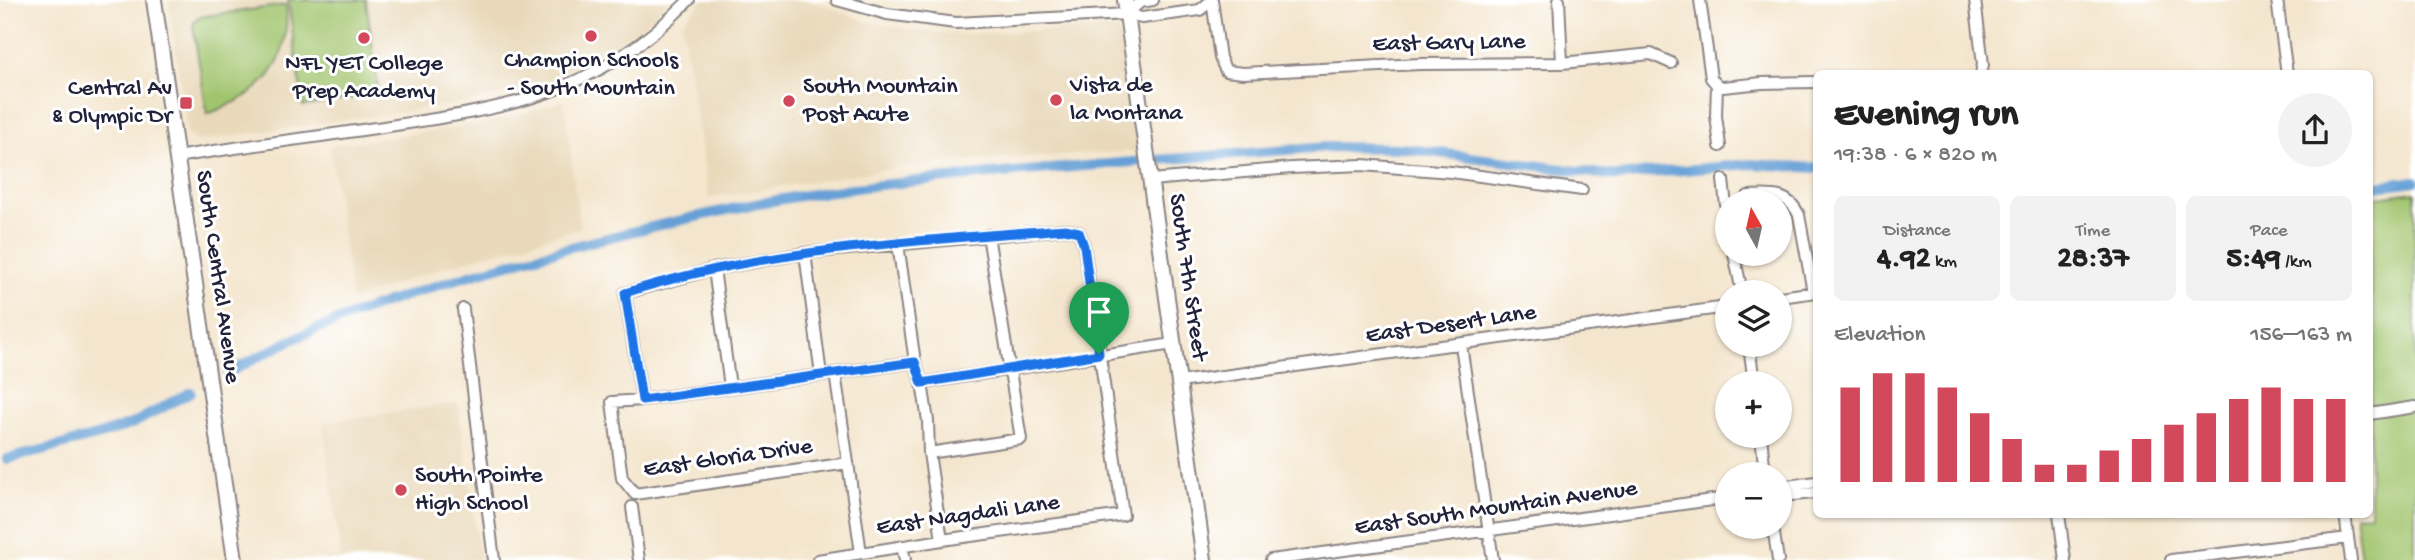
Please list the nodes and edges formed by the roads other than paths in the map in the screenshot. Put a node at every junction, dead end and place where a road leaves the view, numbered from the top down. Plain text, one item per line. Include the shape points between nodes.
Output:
1 (153, 0) edge
2 (689, 0) edge
3 (837, 0) edge
4 (1153, 0) edge
5 (1179, 0) edge
6 (1212, 0) edge
7 (1559, 0) edge
8 (1700, 0) edge
9 (1975, 0) edge
10 (2277, 0) edge
11 (1126, 7) edge
12 (1181, 12) junction
13 (1671, 63) dead end
14 (1562, 64) junction
15 (1982, 70) edge
16 (2286, 70) edge
17 (1813, 82) edge
18 (1717, 85) junction
19 (1720, 146) dead end
20 (176, 157) junction
21 (1151, 180) junction
22 (1723, 180) dead end
23 (1724, 189) edge
24 (1583, 190) dead end
25 (1792, 205) edge
26 (988, 235) junction
27 (898, 244) junction
28 (805, 253) junction
29 (714, 269) junction
30 (1813, 282) edge
31 (1813, 292) edge
32 (1792, 295) edge
33 (463, 309) dead end
34 (1715, 309) edge
35 (1173, 344) junction
36 (1461, 345) junction
37 (1099, 354) junction
38 (915, 362) junction
39 (1009, 368) junction
40 (835, 373) junction
41 (821, 374) junction
42 (1179, 382) junction
43 (922, 383) junction
44 (730, 387) junction
45 (642, 400) junction
46 (2415, 407) edge
47 (2373, 414) edge
48 (929, 453) junction
49 (848, 463) junction
50 (1813, 482) edge
51 (1792, 485) edge
52 (1813, 493) edge
53 (1792, 495) edge
54 (1715, 500) edge
55 (632, 507) dead end
56 (2060, 518) edge
57 (2346, 518) edge
58 (1488, 532) junction
59 (2348, 537) junction
60 (1775, 539) edge
61 (942, 540) junction
62 (902, 546) junction
63 (861, 553) junction
64 (235, 560) edge
65 (494, 560) edge
66 (639, 560) edge
67 (818, 560) edge
68 (905, 560) edge
69 (1204, 560) edge
70 (1271, 560) edge
71 (1493, 560) edge
72 (1779, 560) edge
73 (2065, 560) edge
74 (2171, 560) edge
75 (2351, 560) edge

1 - 20 main road, South Central Avenue
2 - 20 street via 647,38 601,69 512,105
3 - 11 street via 897,16 956,23
4 - 11 street
5 - 12 street
6 - 12 street via 1200,10
6 - 14 street, East Gary Lane via 1226,71
7 - 14 street
8 - 18 street via 1711,78
9 - 15 street
10 - 16 street
11 - 12 street via 1142,18
11 - 21 main road, South 7th Street
13 - 14 street, East Gary Lane via 1651,54
17 - 18 street
18 - 19 street
20 - 64 main road, South Central Avenue
21 - 24 street via 1362,165
21 - 35 main road, South 7th Street
22 - 23 street
25 - 30 street via 1799,215
26 - 27 street
26 - 37 street via 1079,232
26 - 39 street
27 - 28 street
27 - 38 street
28 - 29 street
28 - 41 street
29 - 44 street
29 - 45 street via 625,293
31 - 32 street
33 - 65 street
34 - 36 street, East Desert Lane
35 - 37 street
35 - 42 main road, South 7th Street
36 - 42 street, East Desert Lane
36 - 58 street
37 - 39 street
37 - 61 street, East Nagdali Lane via 1123,515
38 - 40 street
38 - 43 street
39 - 43 street
39 - 48 street via 1021,439
40 - 41 street
40 - 49 street
41 - 44 street
42 - 69 main road, South 7th Street
43 - 48 street
44 - 45 street
45 - 49 street, East Gloria Drive via 612,402 622,478 635,494
46 - 47 street
48 - 61 street
49 - 63 street
50 - 51 street
52 - 53 street
54 - 58 street, East South Mountain Avenue
55 - 66 street
56 - 73 street
57 - 59 street
58 - 70 street, East South Mountain Avenue
58 - 71 street
59 - 74 street
59 - 75 street
60 - 72 street
61 - 62 street, East Nagdali Lane
62 - 63 street, East Nagdali Lane
62 - 68 street
63 - 67 street, East Nagdali Lane

